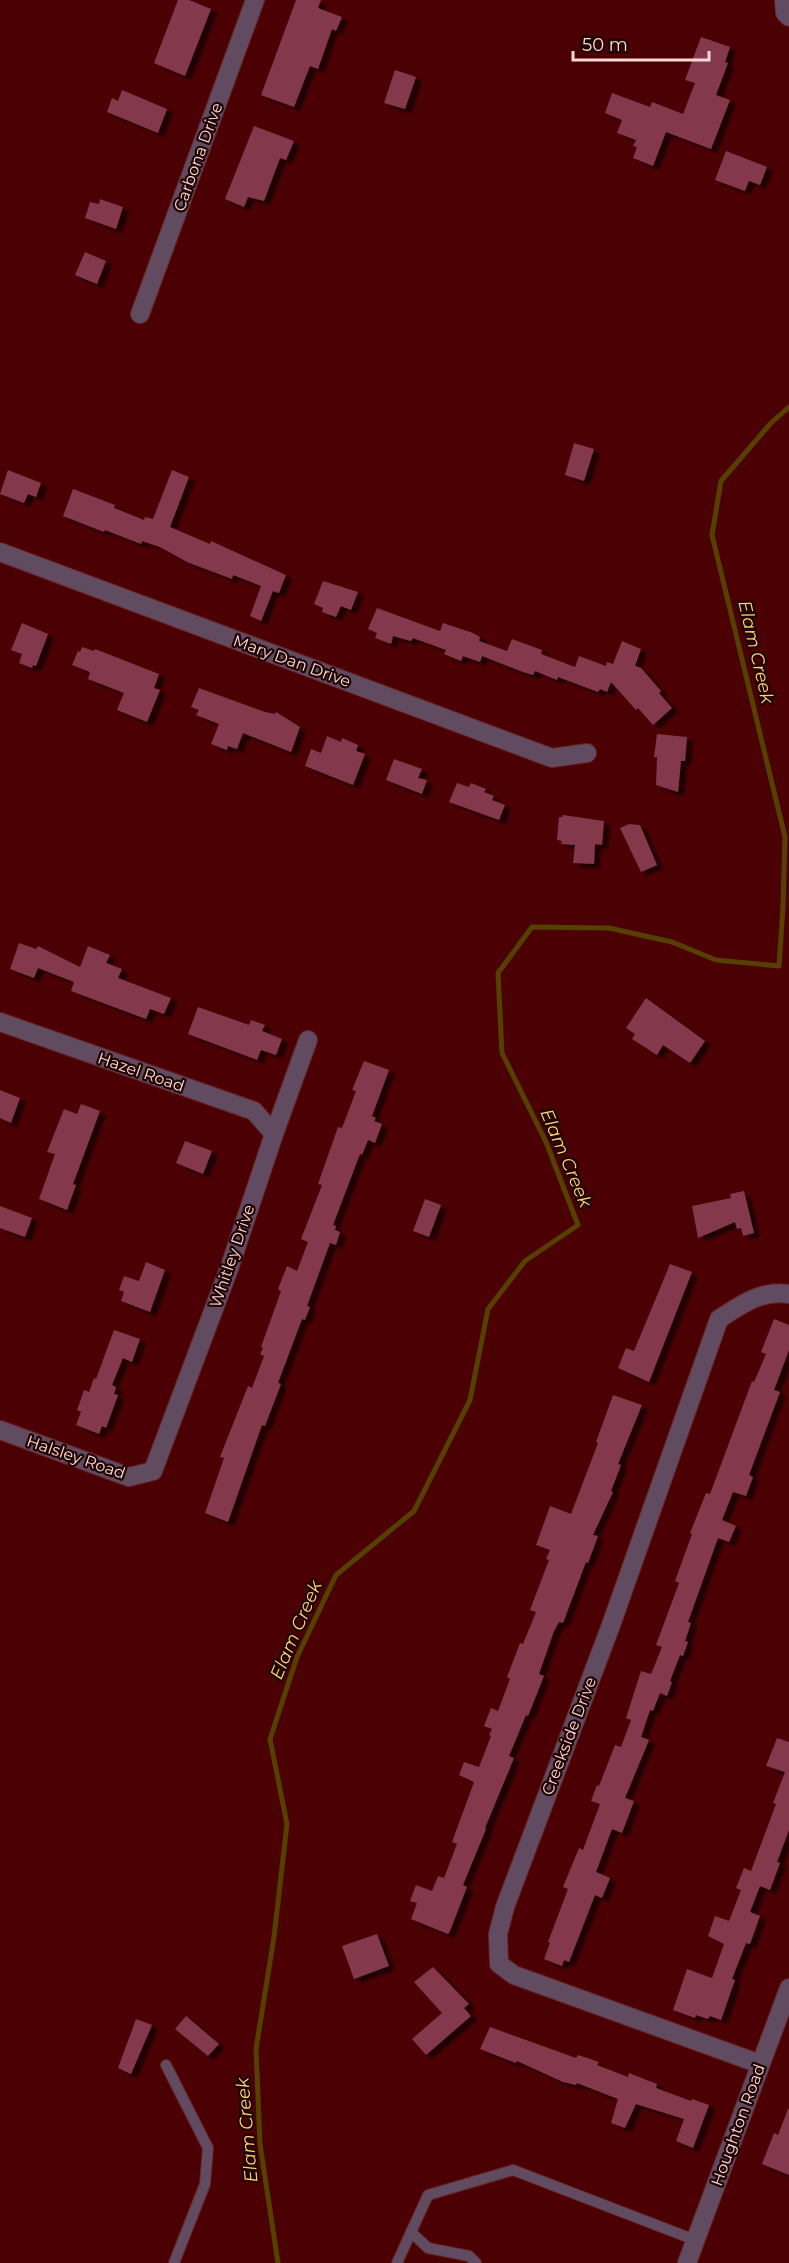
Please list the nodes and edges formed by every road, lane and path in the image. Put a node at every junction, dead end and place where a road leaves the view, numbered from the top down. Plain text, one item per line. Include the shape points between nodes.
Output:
1 (255, 0) edge
2 (784, 0) edge
3 (789, 17) edge
4 (140, 314) dead end
5 (0, 552) edge
6 (587, 753) dead end
7 (0, 1022) edge
8 (308, 1040) dead end
9 (273, 1134) junction
10 (789, 1294) edge
11 (0, 1430) edge
12 (153, 1471) joint
13 (789, 1988) edge
14 (782, 2032) edge
15 (760, 2064) junction
16 (166, 2065) dead end
17 (411, 2232) junction
18 (695, 2240) junction
19 (174, 2263) edge
20 (397, 2263) edge
21 (476, 2263) edge
22 (687, 2263) edge

1 - 4 street, Carbona Drive
2 - 3 street
5 - 6 street, Mary Dan Drive via 552,758
7 - 9 street, Hazel Road via 254,1111
8 - 9 street, Whitley Drive
9 - 12 street, Whitley Drive via 230,1266
10 - 15 street, Creekside Drive via 774,1292 742,1304 719,1319 498,1934 500,1964 514,1975
11 - 12 street, Halsley Road via 129,1477
13 - 14 street, Houghton Road
14 - 15 street, Houghton Road
15 - 18 street, Houghton Road
16 - 19 lane via 208,2148 205,2184
17 - 18 lane via 428,2195 513,2170
17 - 20 lane
17 - 21 lane via 428,2248 469,2256
18 - 22 street, Houghton Road

